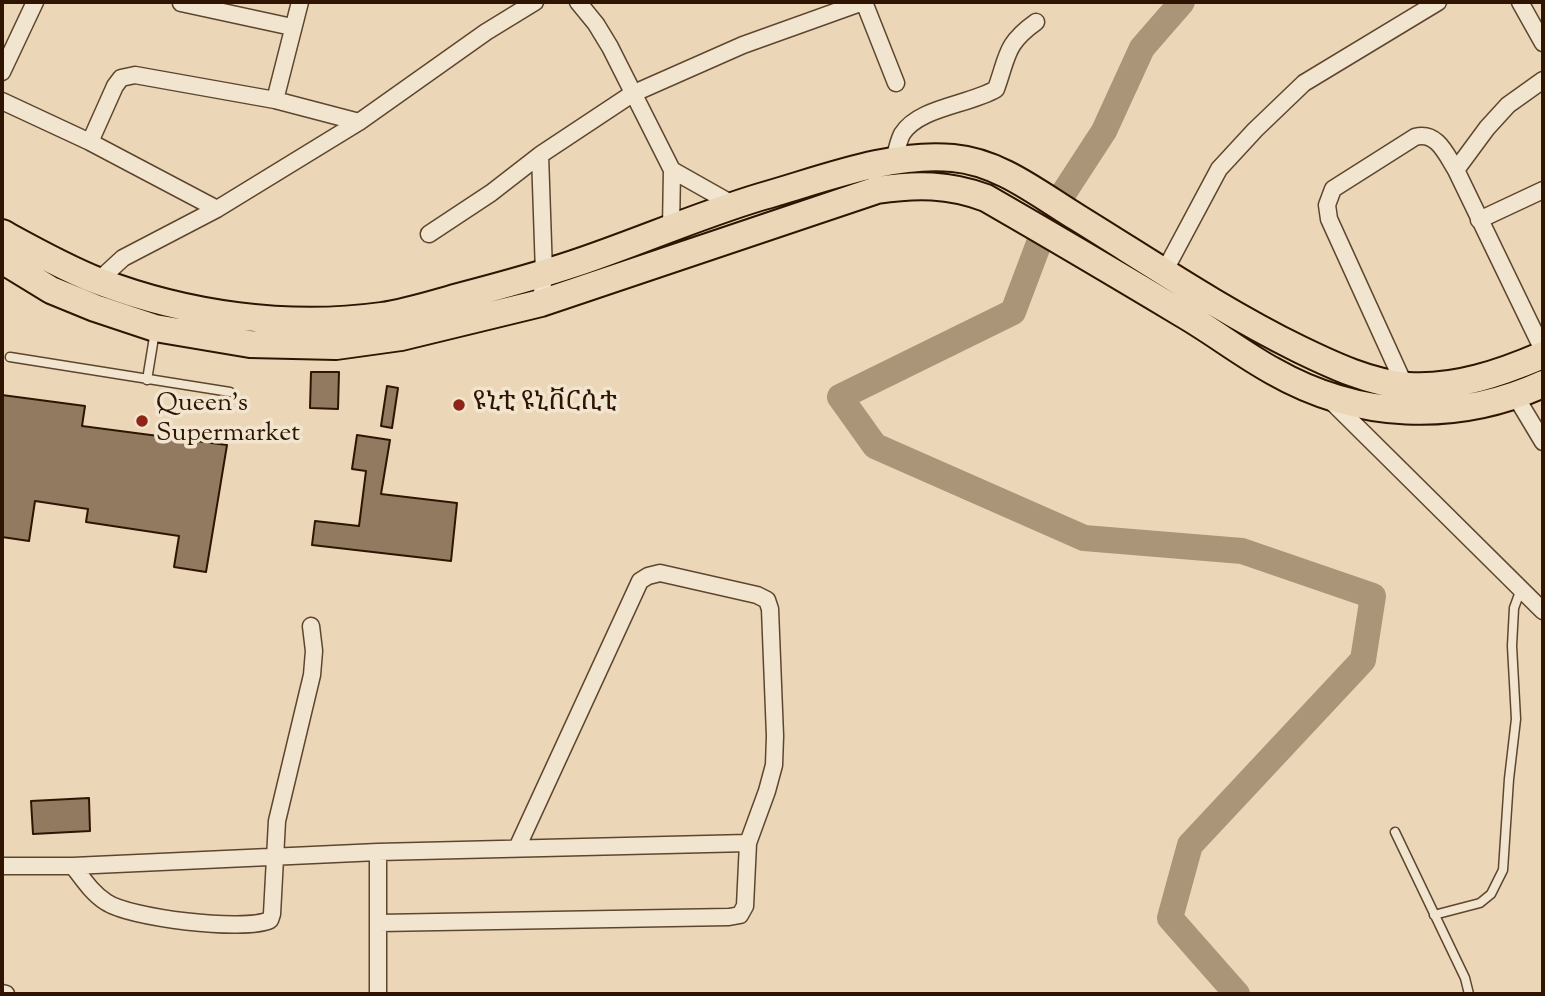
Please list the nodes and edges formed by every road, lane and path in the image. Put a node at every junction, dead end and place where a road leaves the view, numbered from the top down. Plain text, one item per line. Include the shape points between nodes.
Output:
1 (35, 2) edge
2 (300, 2) edge
3 (535, 2) edge
4 (578, 2) edge
5 (864, 2) edge
6 (1438, 2) edge
7 (1520, 2) edge
8 (181, 3) edge
9 (1036, 22) dead end
10 (292, 27) junction
11 (1543, 43) edge
12 (2, 72) edge
13 (1543, 80) edge
14 (896, 83) dead end
15 (632, 94) junction
16 (275, 100) junction
17 (2, 101) edge
18 (359, 122) junction
19 (90, 142) junction
20 (540, 155) junction
21 (894, 161) junction
22 (672, 170) junction
23 (1456, 170) junction
24 (1543, 190) edge
25 (734, 205) junction
26 (217, 208) junction
27 (1479, 220) junction
28 (671, 228) junction
29 (2, 233) edge
30 (429, 234) dead end
31 (2, 260) edge
32 (1164, 272) junction
33 (544, 274) junction
34 (98, 281) junction
35 (541, 303) junction
36 (155, 328) junction
37 (1543, 352) edge
38 (10, 357) dead end
39 (1365, 377) junction
40 (147, 380) junction
41 (1543, 384) edge
42 (1405, 386) junction
43 (230, 392) dead end
44 (1327, 397) junction
45 (1516, 397) junction
46 (1364, 406) junction
47 (1543, 442) edge
48 (1521, 589) junction
49 (1543, 611) edge
50 (311, 626) dead end
51 (1395, 832) dead end
52 (748, 842) junction
53 (517, 848) junction
54 (378, 852) junction
55 (274, 857) junction
56 (2, 866) edge
57 (74, 866) junction
58 (1434, 915) junction
59 (379, 923) junction
60 (378, 994) edge
61 (1469, 994) edge

1 - 12 street
2 - 10 street
3 - 18 street
4 - 15 street via 610,47
5 - 14 street
5 - 15 street via 743,45
6 - 32 street via 1304,83 1255,130 1219,169
7 - 11 street
8 - 10 street
9 - 21 street via 1013,41 996,89 915,121 903,132
10 - 16 street
13 - 23 street via 1508,106
15 - 20 street
15 - 22 street
16 - 18 street
16 - 19 street via 135,75 121,78
17 - 19 street
18 - 26 street
19 - 26 street
20 - 30 street
20 - 33 street
21 - 25 main road
21 - 32 main road via 957,158 1007,174
22 - 25 street
22 - 28 street
23 - 27 street
23 - 42 street via 1439,144 1423,134 1334,189 1327,205 1329,219
24 - 27 street
25 - 28 main road
26 - 34 street via 123,258
27 - 37 street
28 - 33 main road
29 - 34 main road
31 - 36 main road via 51,290
32 - 39 main road via 1266,333
33 - 34 main road via 384,315 296,321 212,313
33 - 35 street
35 - 36 main road via 401,337 336,346 250,344
35 - 44 main road via 877,190 927,185 963,189 1110,270 1273,371
36 - 40 lane
37 - 42 main road via 1506,371 1457,383
38 - 40 lane
39 - 42 main road
39 - 46 main road
40 - 43 lane
41 - 45 main road
44 - 46 main road
44 - 48 street
45 - 46 main road via 1448,411
45 - 47 street
48 - 49 street
48 - 58 lane via 1514,608 1516,719 1503,870 1491,894 1480,903
50 - 55 street via 312,675 277,821
51 - 58 lane
52 - 53 street
52 - 53 street via 774,765 770,609 767,600 757,595 660,573 640,581
52 - 59 street via 745,905 740,915 729,918
53 - 54 street
54 - 55 street
54 - 59 street
55 - 57 street
55 - 57 street via 270,920 235,926 140,914 108,904
56 - 57 street
58 - 61 lane
59 - 60 street

